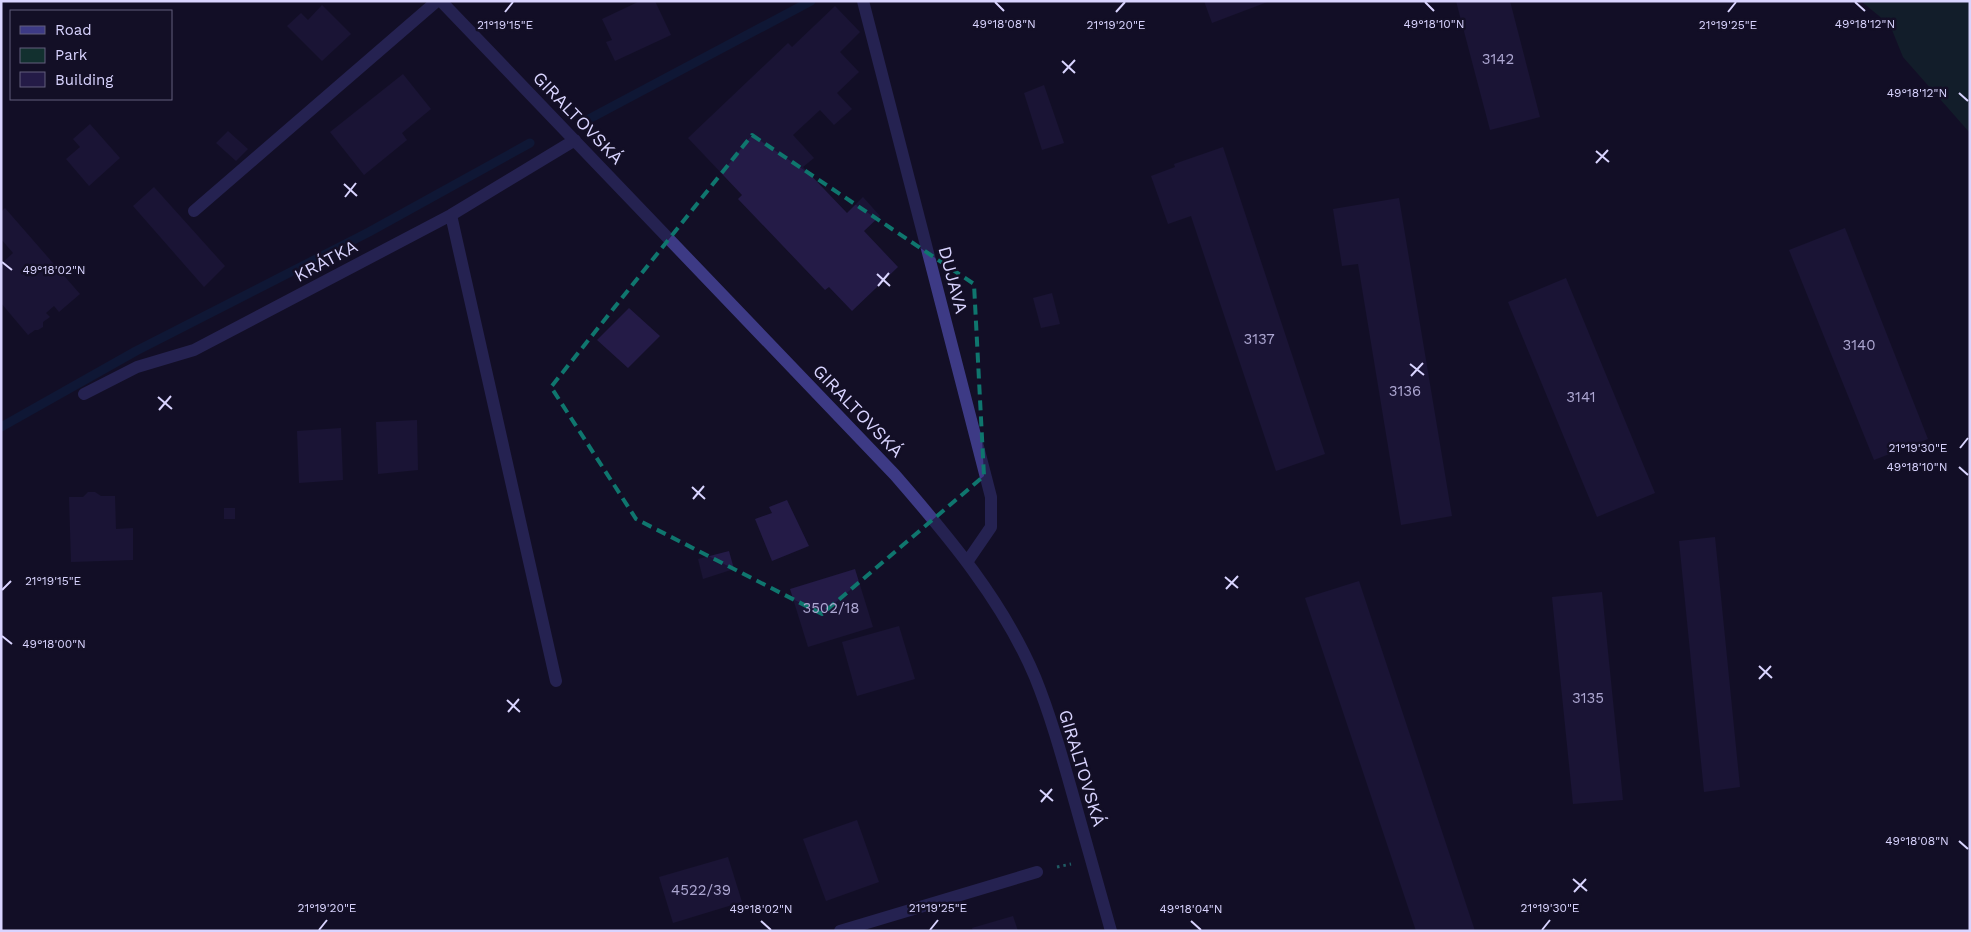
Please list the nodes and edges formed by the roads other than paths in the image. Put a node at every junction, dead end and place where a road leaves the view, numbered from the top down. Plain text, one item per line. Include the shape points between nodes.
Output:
1 (437, 1) edge
2 (442, 1) edge
3 (863, 1) edge
4 (575, 140) junction
5 (194, 211) dead end
6 (451, 215) junction
7 (84, 394) dead end
8 (967, 562) junction
9 (556, 681) dead end
10 (1037, 872) dead end
11 (840, 931) edge
12 (1111, 931) edge

1 - 5 street
2 - 4 street, GIRALTOVSKÁ
3 - 8 street, DUJAVA via 991,497 991,527
4 - 6 street, KRÁTKA
4 - 8 street, GIRALTOVSKÁ via 895,475
6 - 7 street, KRÁTKA via 194,350 137,367
6 - 9 street
8 - 12 street, GIRALTOVSKÁ via 1002,614 1034,676 1056,735
10 - 11 street

